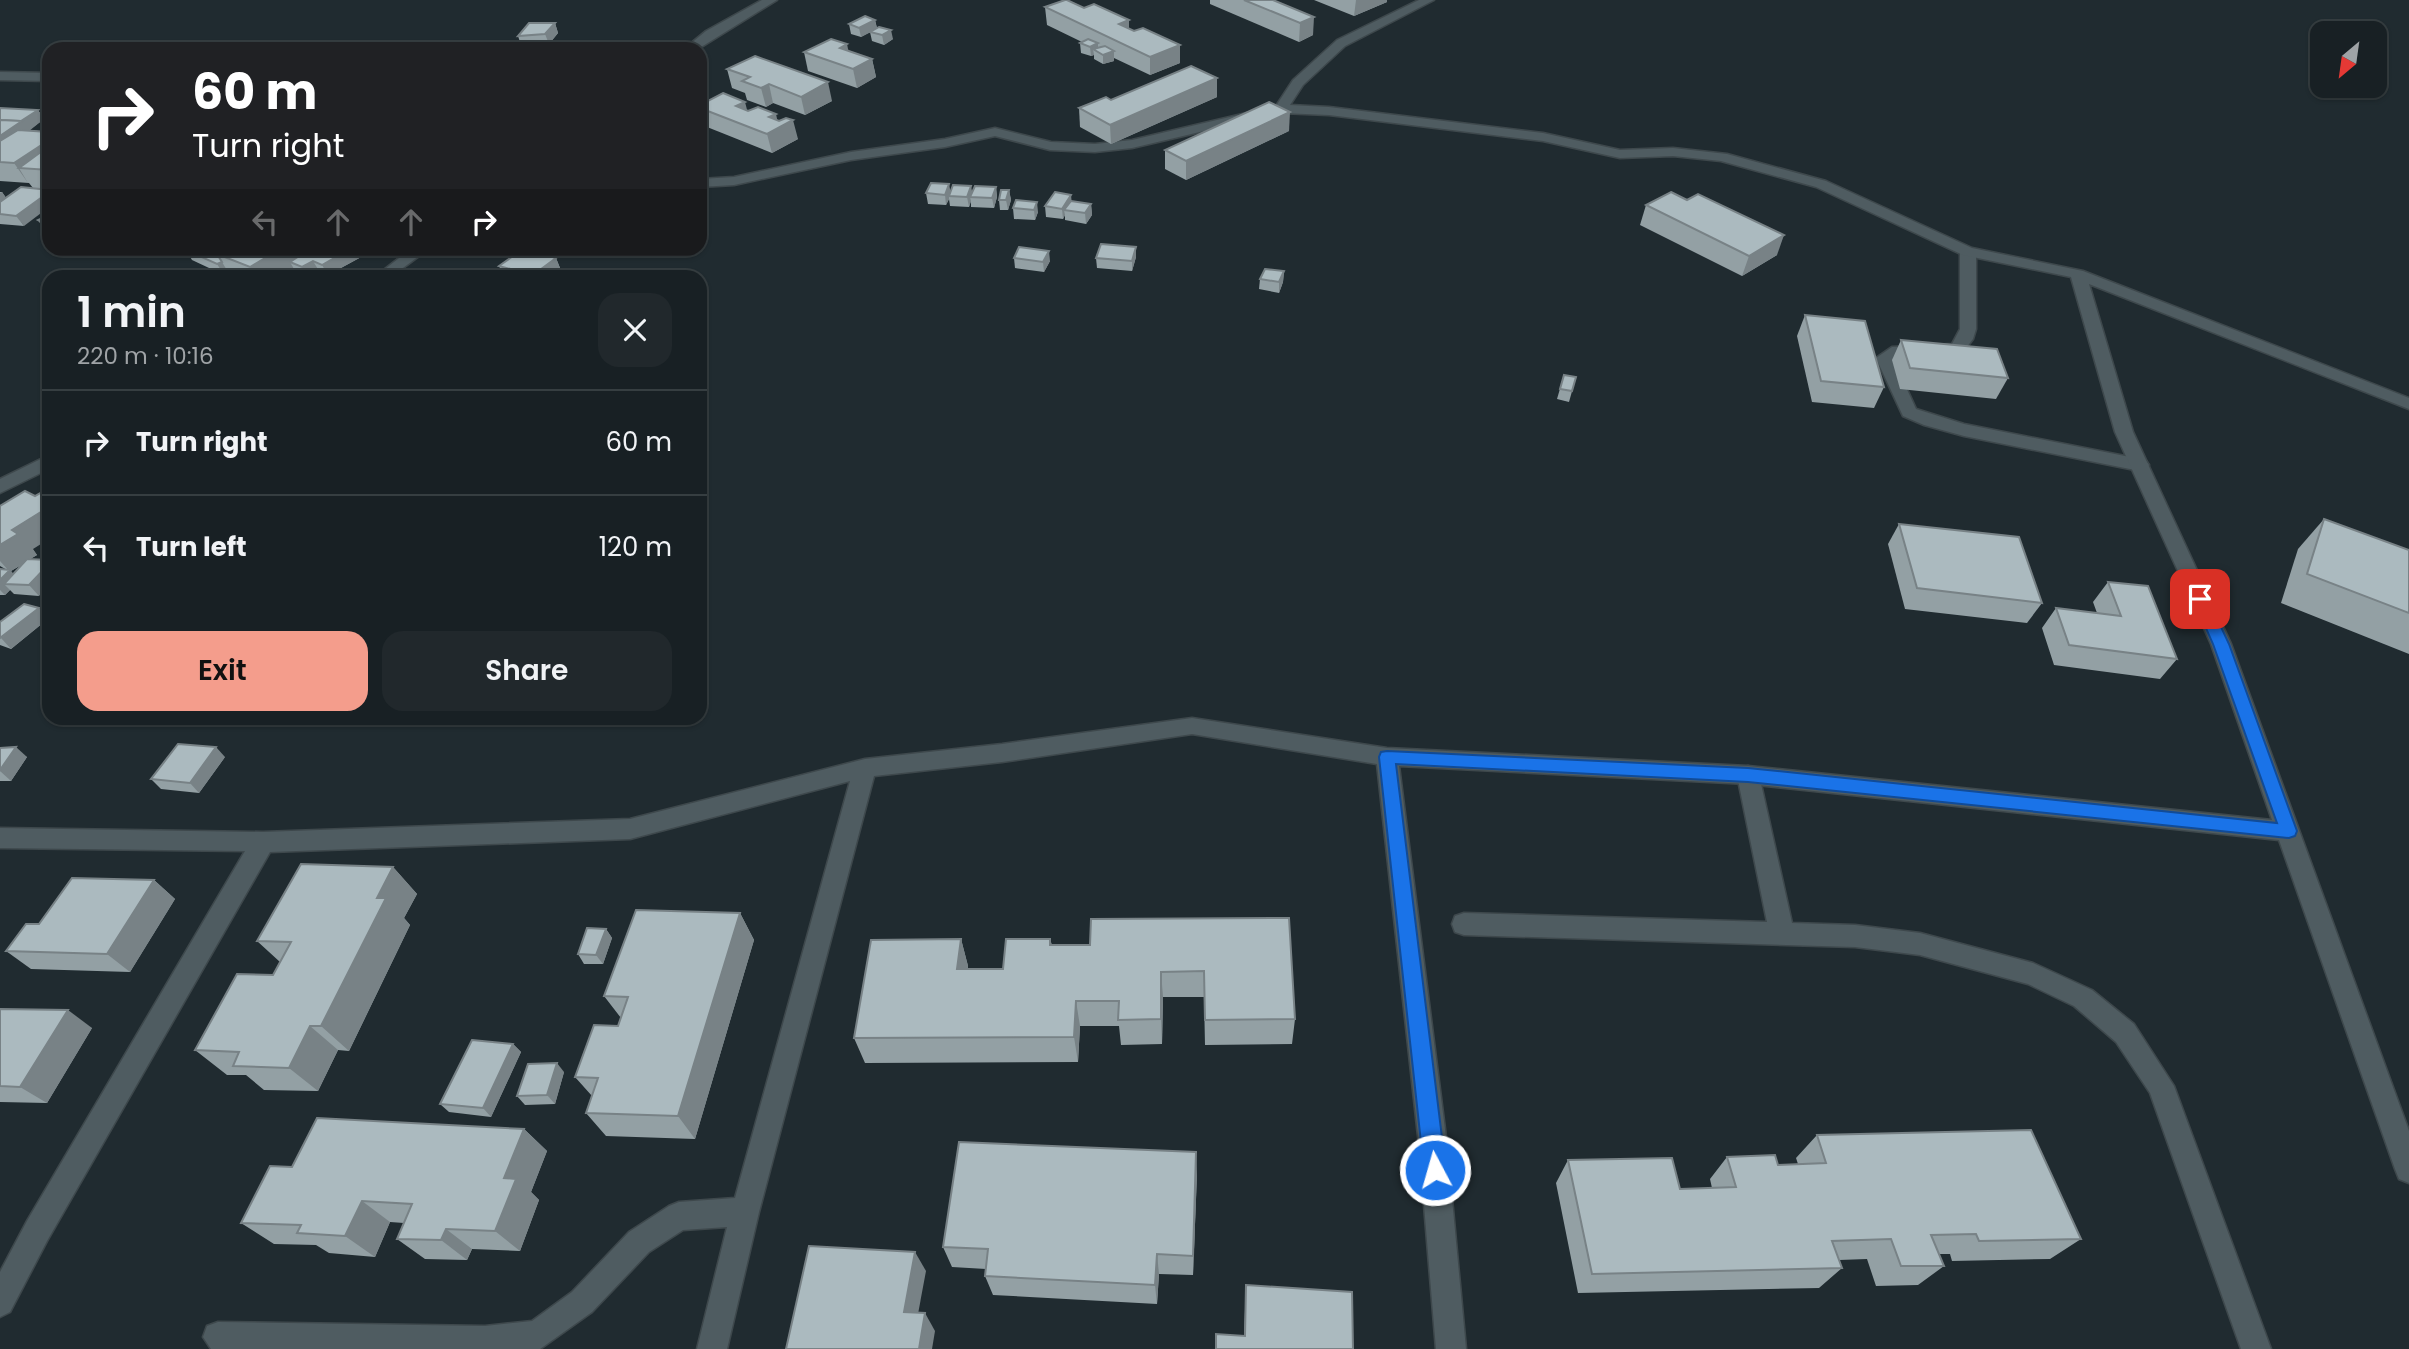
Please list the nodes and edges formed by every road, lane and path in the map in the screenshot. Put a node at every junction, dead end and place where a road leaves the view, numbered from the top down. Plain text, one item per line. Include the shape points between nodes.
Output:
1 (771, 0) edge
2 (1428, 0) edge
3 (699, 42) edge
4 (0, 76) edge
5 (42, 77) edge
6 (1281, 109) junction
7 (707, 183) edge
8 (1968, 252) junction
9 (412, 256) edge
10 (392, 270) edge
11 (2078, 274) junction
12 (2409, 404) edge
13 (42, 464) edge
14 (2140, 465) junction
15 (3, 484) edge
16 (1387, 757) junction
17 (865, 768) junction
18 (1748, 775) junction
19 (2289, 831) junction
20 (0, 838) edge
21 (263, 842) junction
22 (1464, 924) dead end
23 (1782, 934) junction
24 (2409, 1169) edge
25 (745, 1212) junction
26 (0, 1302) edge
27 (218, 1337) dead end
28 (712, 1349) edge
29 (1451, 1349) edge
30 (2256, 1349) edge

1 - 3 street
2 - 6 street via 1341,43 1298,83
4 - 5 street
6 - 7 street via 1132,144 1050,146 995,132
6 - 8 street via 1543,137 1620,154 1673,152 1722,157 1821,184
8 - 11 street
8 - 14 street via 1965,339 1957,349 1892,352 1884,358 1909,412 1964,430
9 - 10 street
11 - 12 street
11 - 14 street via 2124,432
13 - 15 street
14 - 19 street via 2221,644
16 - 17 street via 1192,726
16 - 18 street
16 - 29 street via 1433,1145
17 - 21 street via 630,829
17 - 25 street
18 - 19 street
18 - 23 street
19 - 24 street
20 - 21 street
21 - 26 street
22 - 23 street
23 - 30 street via 1881,939 1981,958 2033,974 2083,998 2124,1033 2161,1086
25 - 27 street via 679,1216 639,1241 582,1302 537,1335 485,1341
25 - 28 street

